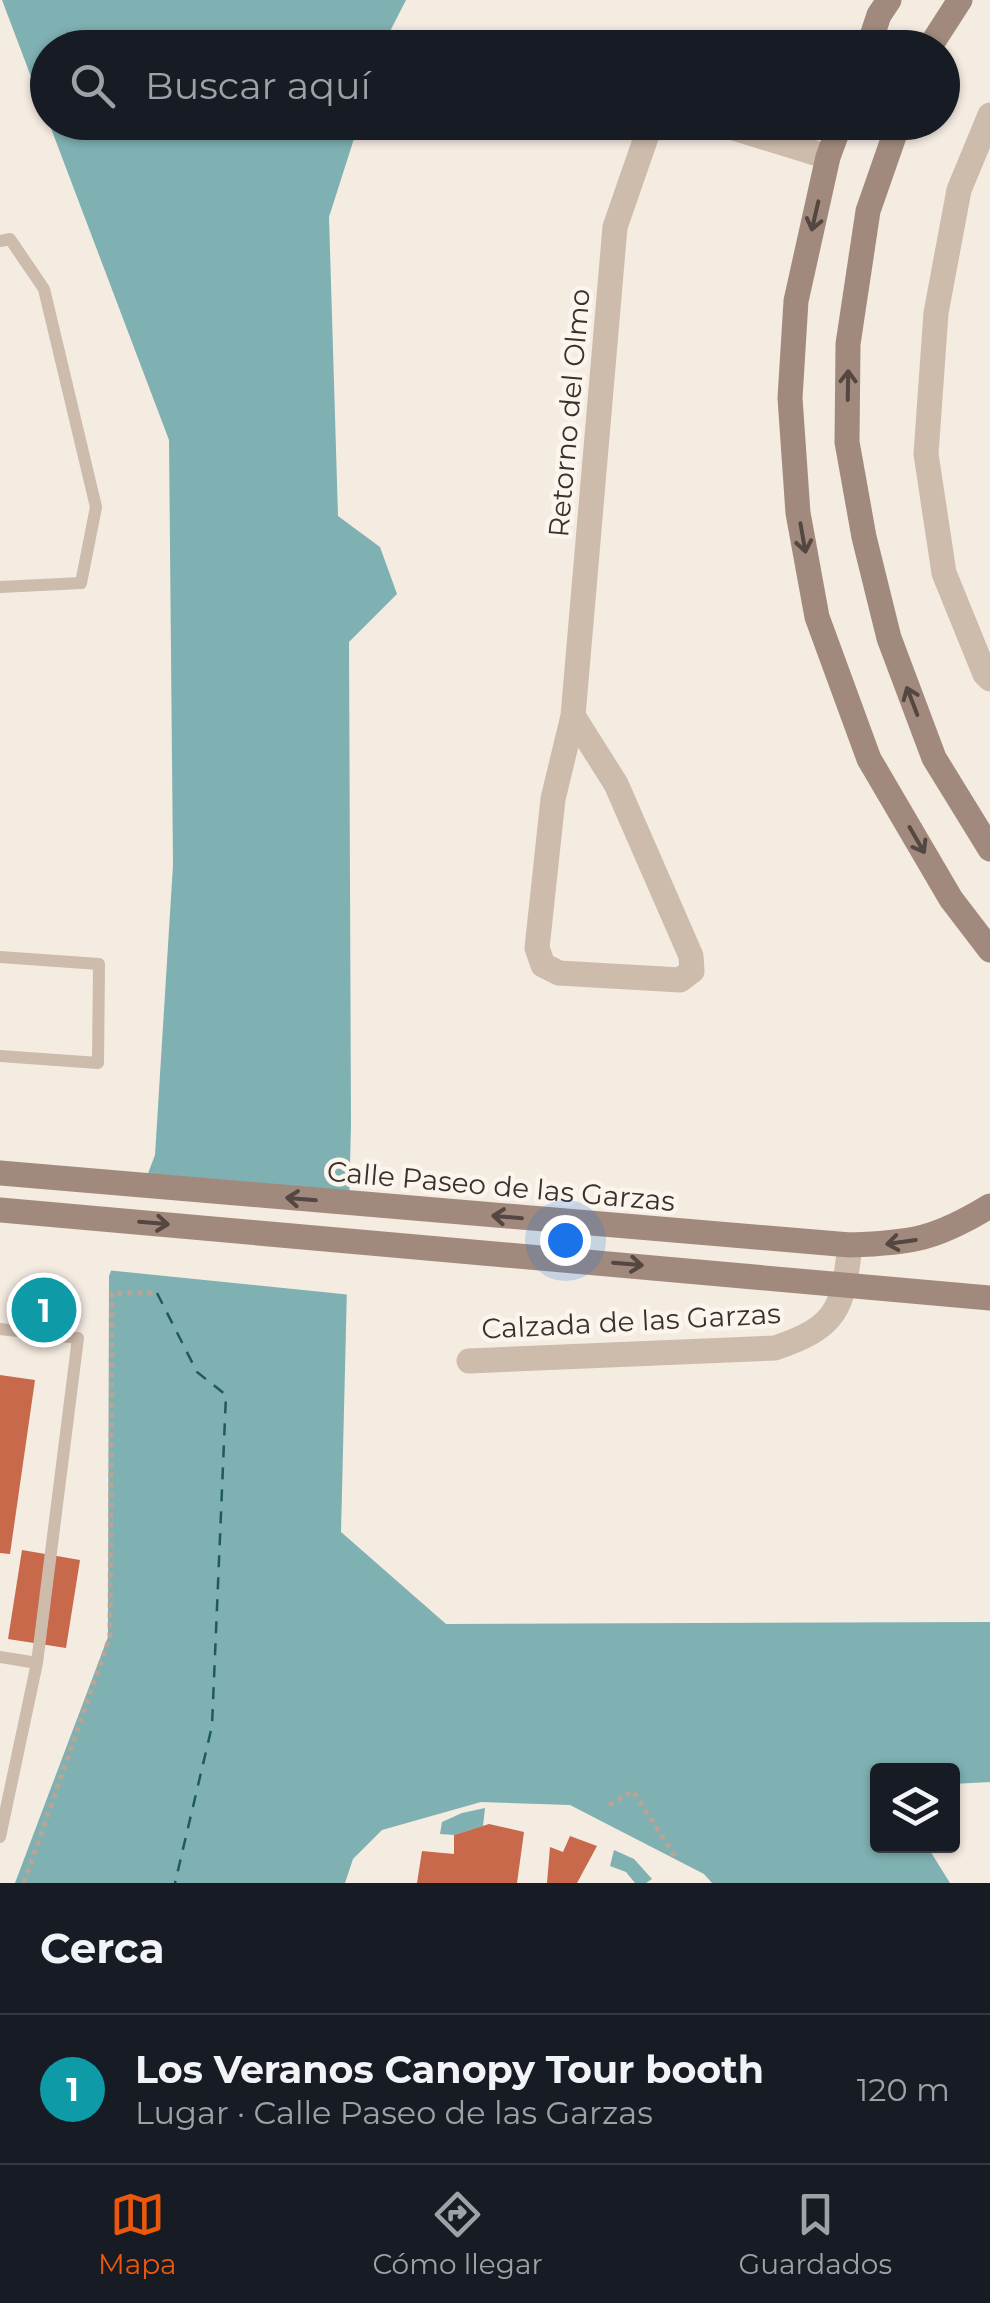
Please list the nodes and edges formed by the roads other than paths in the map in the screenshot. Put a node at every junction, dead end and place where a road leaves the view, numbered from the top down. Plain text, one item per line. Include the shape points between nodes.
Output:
1 (889, 0) edge
2 (960, 0) edge
3 (874, 30) edge
4 (941, 30) edge
5 (990, 115) edge
6 (645, 140) edge
7 (771, 140) edge
8 (834, 140) edge
9 (892, 140) edge
10 (828, 158) junction
11 (0, 241) edge
12 (0, 587) edge
13 (990, 679) edge
14 (573, 716) junction
15 (990, 849) edge
16 (990, 950) edge
17 (0, 957) edge
18 (0, 1056) edge
19 (0, 1173) edge
20 (990, 1206) edge
21 (0, 1210) edge
22 (850, 1245) junction
23 (846, 1283) junction
24 (990, 1298) edge
25 (0, 1329) edge
26 (470, 1361) dead end
27 (0, 1658) edge
28 (37, 1663) junction
29 (0, 1837) edge

1 - 3 street
2 - 4 street
5 - 13 street via 959,190 936,313 926,454 944,573
6 - 14 street, Retorno del Olmo via 614,228
7 - 10 street
8 - 10 street
15 -> 9 street via 934,758 889,638 847,442 848,344 868,210
10 -> 16 street via 796,301 790,398 798,514 817,616 869,759 951,899
11 - 12 lane via 10,239 44,290 96,508 81,582
14 - 14 street, Retorno del Olmo via 616,784 691,956 692,971 680,980 559,974 543,965 537,948 544,872
17 - 18 lane via 99,964 98,1063
22 -> 19 street, Calle Paseo de las Garzas
20 -> 22 street, Calle Paseo de las Garzas via 955,1227 906,1243
21 -> 23 street
22 - 23 street, Calzada de las Garzas
23 - 24 street
23 - 26 street, Calzada de las Garzas via 834,1315 812,1336 775,1348
25 - 28 lane via 78,1338
27 - 28 lane
28 - 29 lane

